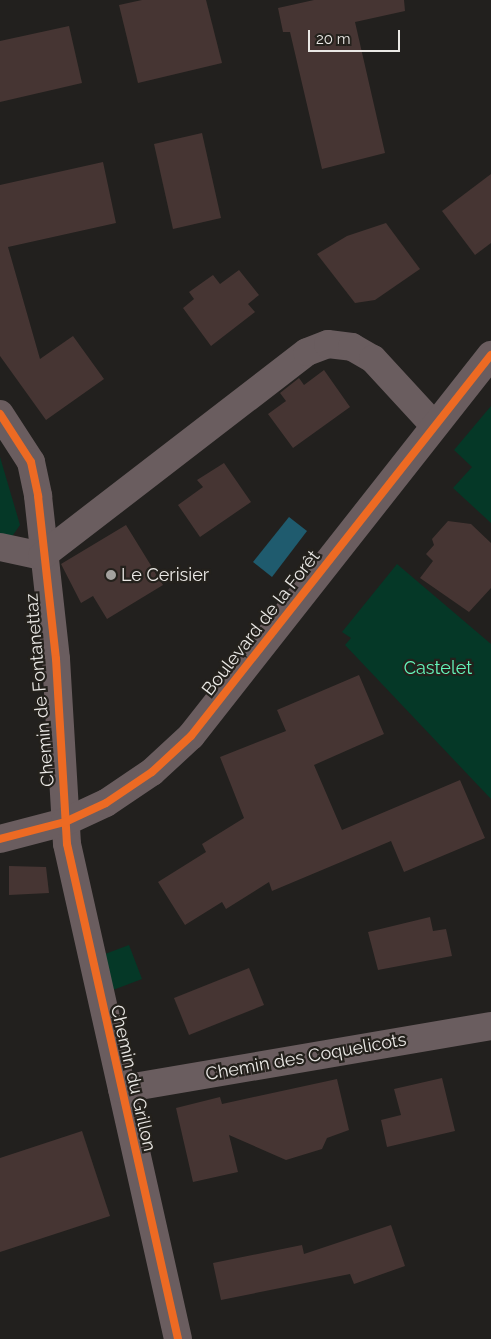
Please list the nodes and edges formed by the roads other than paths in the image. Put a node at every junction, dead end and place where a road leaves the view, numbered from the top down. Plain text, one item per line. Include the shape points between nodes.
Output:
1 (491, 356) edge
2 (0, 414) edge
3 (434, 425) junction
4 (0, 547) edge
5 (42, 556) junction
6 (65, 822) junction
7 (0, 839) edge
8 (491, 1026) edge
9 (122, 1089) junction
10 (178, 1339) edge

1 - 3 street, Boulevard de la Forêt
2 - 5 street, Chemin de Fontanettaz via 31,462
3 - 5 street via 373,359 352,347 328,344 307,352
3 - 6 street, Boulevard de la Forêt via 190,736 152,772 106,803
4 - 5 street
5 - 6 street, Chemin de Fontanettaz via 56,659
6 - 7 street, Boulevard de la Forêt
6 - 9 street, Chemin du Grillon
8 - 9 street, Chemin des Coquelicots
9 - 10 street, Chemin du Grillon

